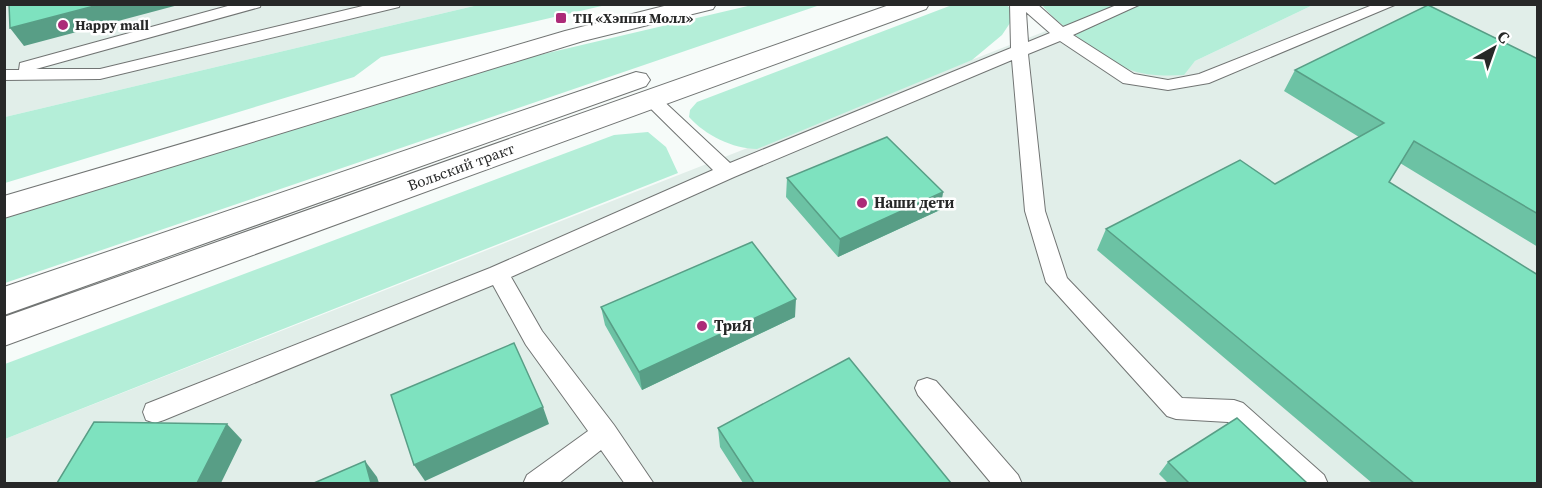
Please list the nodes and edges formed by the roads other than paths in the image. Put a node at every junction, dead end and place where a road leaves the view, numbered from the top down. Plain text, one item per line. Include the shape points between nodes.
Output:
1 (254, 4) edge
2 (393, 4) edge
3 (704, 4) edge
4 (853, 4) edge
5 (917, 4) edge
6 (1018, 4) edge
7 (1027, 4) edge
8 (1134, 4) edge
9 (1390, 4) edge
10 (1062, 35) junction
11 (1020, 54) junction
12 (4, 74) edge
13 (651, 99) junction
14 (727, 172) junction
15 (4, 207) edge
16 (498, 274) junction
17 (4, 301) edge
18 (4, 332) edge
19 (927, 388) dead end
20 (155, 412) dead end
21 (605, 433) junction
22 (536, 483) edge
23 (641, 483) edge
24 (1009, 483) edge
25 (1315, 483) edge

1 - 12 lane
2 - 12 lane via 100,74
3 - 15 main road via 574,36
4 - 17 main road, Вольский тракт
5 - 13 main road, Вольский тракт
6 - 11 lane
7 - 10 lane
8 - 10 lane
9 - 10 lane via 1203,79 1167,85 1129,79
10 - 11 lane
11 - 14 lane
11 - 25 lane via 1035,211 1057,282 1176,408 1234,411
13 - 14 lane
13 - 18 main road, Вольский тракт
14 - 16 lane
16 - 20 lane
16 - 21 lane via 534,338
19 - 24 lane
21 - 22 lane
21 - 23 lane

